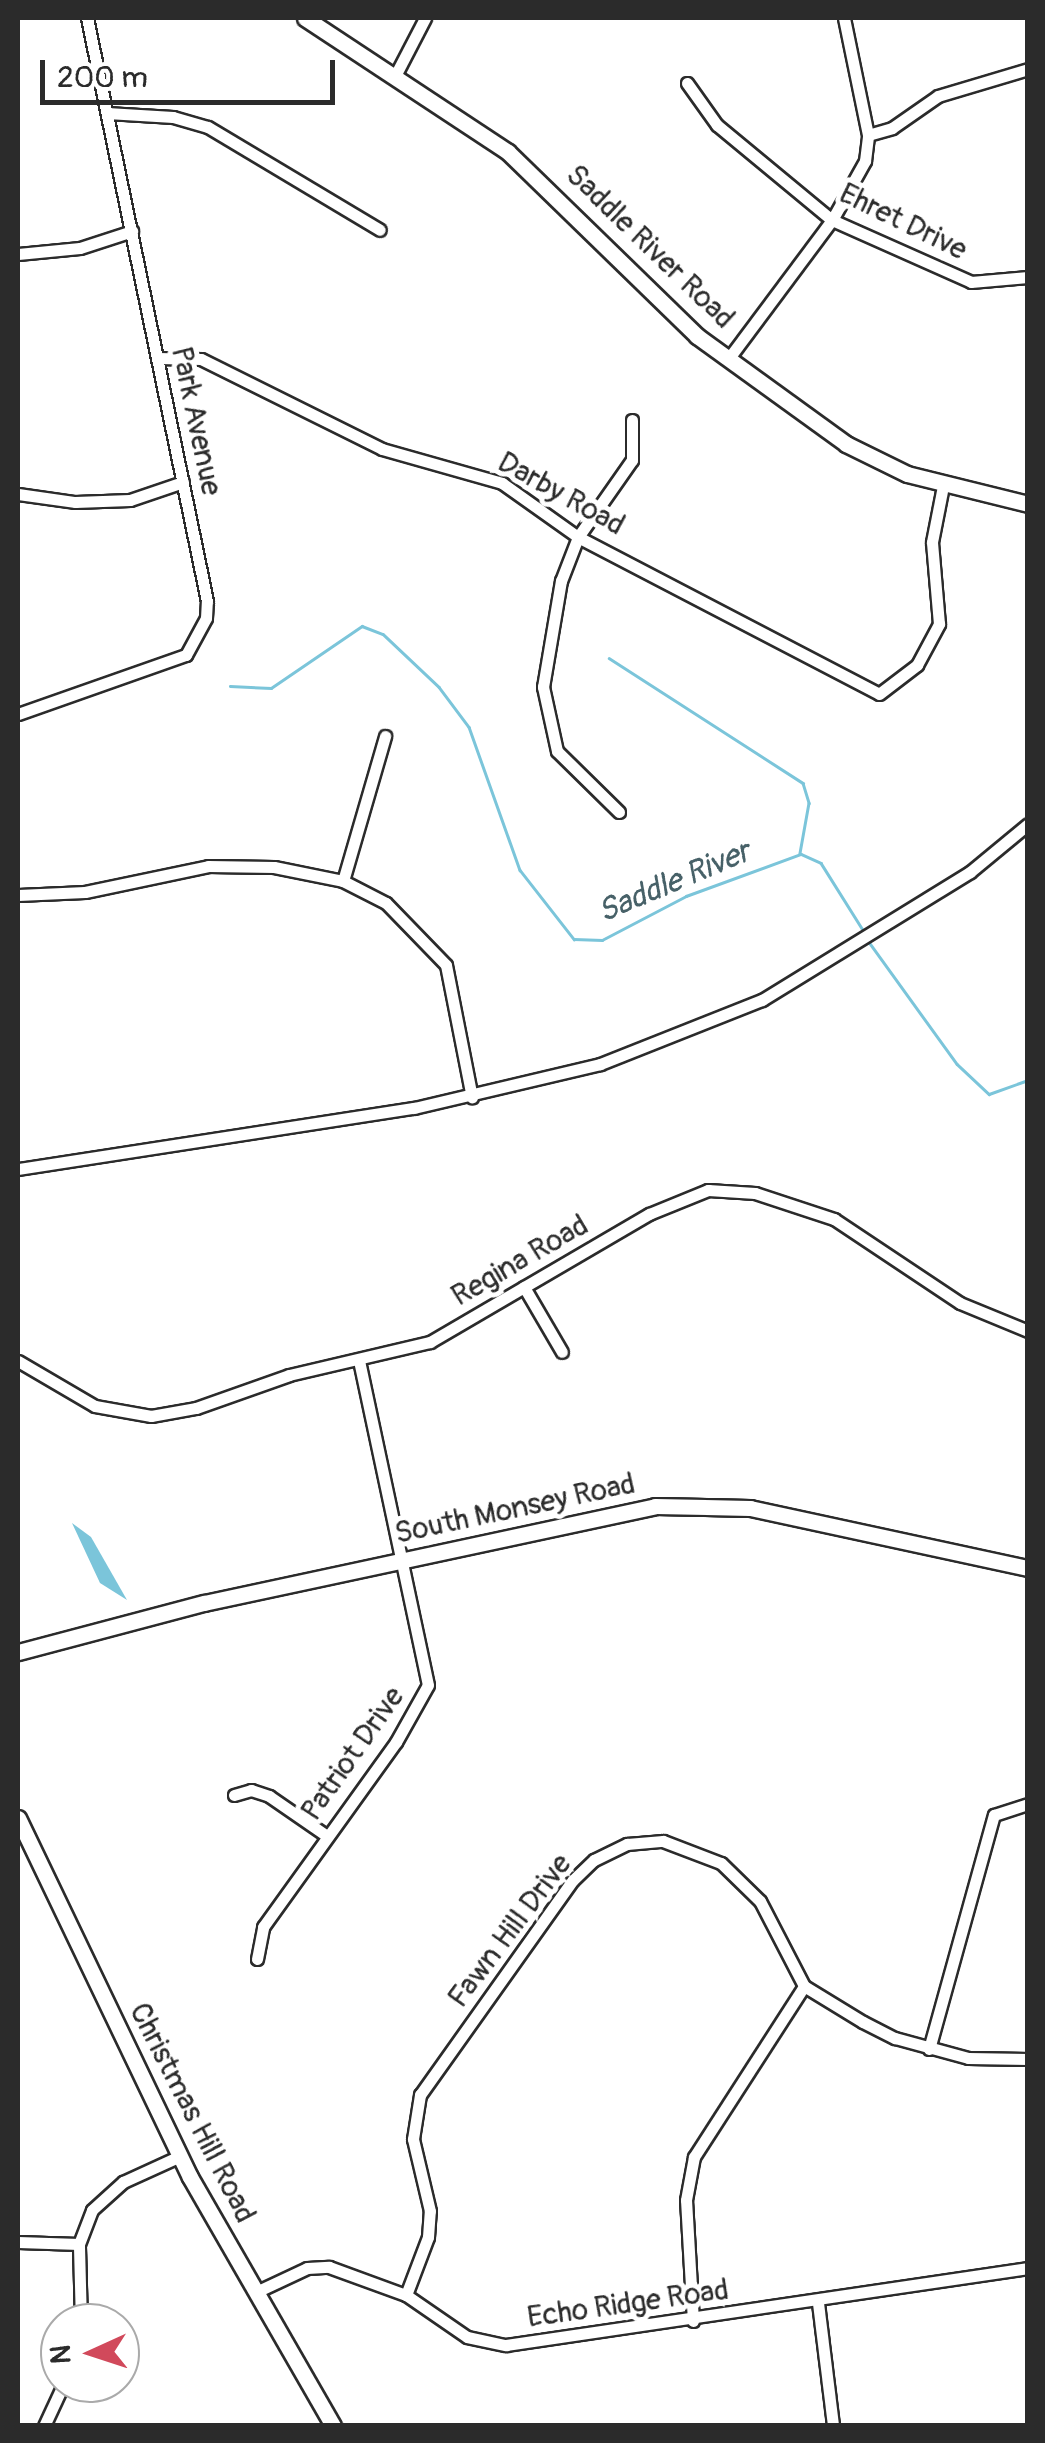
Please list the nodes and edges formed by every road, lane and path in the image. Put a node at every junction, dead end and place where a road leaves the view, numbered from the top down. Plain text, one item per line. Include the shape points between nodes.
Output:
1 (88, 18) edge
2 (304, 18) edge
3 (425, 18) edge
4 (844, 18) edge
5 (1028, 69) edge
6 (396, 74) junction
7 (688, 83) dead end
8 (108, 113) junction
9 (868, 134) junction
10 (832, 220) junction
11 (380, 230) dead end
12 (132, 231) junction
13 (18, 254) edge
14 (1028, 277) edge
15 (158, 358) junction
16 (729, 358) junction
17 (632, 420) dead end
18 (183, 482) junction
19 (944, 486) junction
20 (18, 494) edge
21 (1028, 504) edge
22 (578, 536) junction
23 (18, 714) edge
24 (386, 736) dead end
25 (619, 812) dead end
26 (1028, 824) edge
27 (343, 880) junction
28 (18, 895) edge
29 (472, 1097) junction
30 (18, 1169) edge
31 (524, 1287) junction
32 (1028, 1331) edge
33 (562, 1352) dead end
34 (360, 1359) junction
35 (18, 1361) edge
36 (404, 1561) junction
37 (1028, 1568) edge
38 (18, 1652) edge
39 (234, 1795) dead end
40 (1028, 1804) edge
41 (18, 1818) edge
42 (327, 1836) junction
43 (258, 1959) dead end
44 (804, 1986) junction
45 (929, 2049) junction
46 (1028, 2059) edge
47 (180, 2156) junction
48 (18, 2242) edge
49 (79, 2244) junction
50 (1028, 2268) edge
51 (256, 2292) junction
52 (406, 2295) junction
53 (80, 2303) edge
54 (818, 2303) junction
55 (693, 2321) junction
56 (55, 2403) edge
57 (44, 2426) edge
58 (333, 2426) edge
59 (834, 2426) edge

1 - 8 street, Park Avenue
2 - 6 street, Saddle River Road
3 - 6 street
4 - 9 street
5 - 9 street via 938,96 892,128
6 - 16 street, Saddle River Road via 508,152 697,336
7 - 10 street, Ehret Drive via 718,125
8 - 11 street via 208,127
8 - 12 street, Park Avenue
9 - 10 street via 865,161
10 - 14 street, Ehret Drive via 971,282
10 - 16 street
12 - 13 street via 80,248
12 - 15 street, Park Avenue
15 - 18 street, Park Avenue
15 - 22 street, Darby Road via 201,359 382,449 502,483
16 - 19 street, Saddle River Road via 873,461
17 - 22 street via 632,460
18 - 20 street via 130,500
18 - 23 street, Park Avenue via 207,600 200,637 186,655
19 - 21 street, Saddle River Road
19 - 22 street, Darby Road via 932,542 935,635 896,685 879,694
22 - 25 street via 554,607 544,710 570,770
24 - 27 street
26 - 29 street via 970,872 762,1000 600,1064
27 - 28 street via 274,867 208,866 84,892
27 - 29 street via 386,902 446,964
29 - 30 street
31 - 32 street, Regina Road via 689,1194 755,1193 860,1231 936,1288
31 - 33 street
31 - 34 street, Regina Road via 430,1342
34 - 35 street, Regina Road via 151,1416 95,1406
34 - 36 street, Patriot Drive
36 - 37 street, South Monsey Road via 655,1506 750,1508
36 - 38 street, South Monsey Road
36 - 42 street, Patriot Drive via 428,1668 424,1700
39 - 42 street via 251,1790 269,1796
40 - 45 street via 994,1814
41 - 47 street, Christmas Hill Road
42 - 43 street, Patriot Drive via 263,1927
44 - 45 street via 894,2038
44 - 52 street, Fawn Hill Drive via 760,1901 721,1864 663,1841 628,1844 594,1860 420,2095 413,2139 430,2211 428,2238
44 - 55 street via 694,2157 686,2200
45 - 46 street via 968,2058
47 - 49 street via 104,2195
47 - 51 street, Christmas Hill Road
48 - 49 street
49 - 53 street
50 - 54 street, Echo Ridge Road via 888,2286
51 - 52 street, Echo Ridge Road via 306,2268 329,2267
51 - 58 street, Christmas Hill Road
52 - 55 street, Echo Ridge Road via 466,2337 506,2346
54 - 55 street, Echo Ridge Road
54 - 59 street
56 - 57 street

